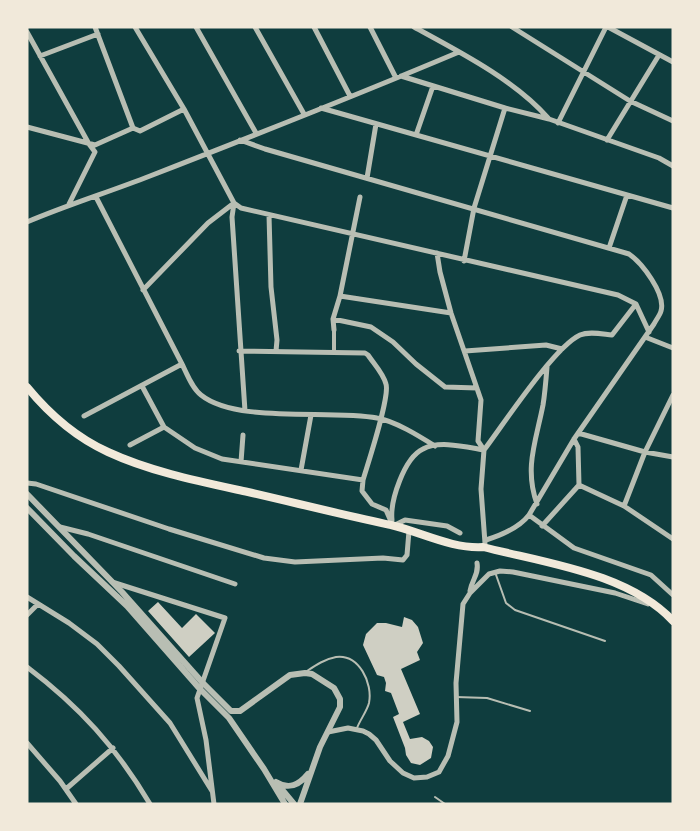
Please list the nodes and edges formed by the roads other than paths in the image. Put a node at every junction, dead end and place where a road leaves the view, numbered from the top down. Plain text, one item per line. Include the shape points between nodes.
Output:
1 (95, 27) edge
2 (135, 27) edge
3 (196, 27) edge
4 (255, 27) edge
5 (314, 27) edge
6 (370, 27) edge
7 (414, 27) edge
8 (512, 27) edge
9 (607, 27) edge
10 (27, 32) edge
11 (98, 34) junction
12 (29, 42) edge
13 (459, 51) junction
14 (659, 55) junction
15 (40, 56) junction
16 (673, 62) edge
17 (583, 71) junction
18 (398, 77) junction
19 (433, 86) junction
20 (350, 96) junction
21 (630, 101) junction
22 (320, 108) junction
23 (506, 108) junction
24 (184, 110) junction
25 (304, 114) junction
26 (549, 119) junction
27 (673, 121) edge
28 (558, 123) junction
29 (376, 124) junction
30 (27, 127) edge
31 (133, 128) junction
32 (256, 133) junction
33 (416, 135) junction
34 (240, 140) junction
35 (607, 140) junction
36 (88, 144) junction
37 (208, 153) junction
38 (490, 157) junction
39 (673, 166) edge
40 (367, 178) junction
41 (627, 195) junction
42 (96, 197) junction
43 (360, 197) dead end
44 (234, 203) junction
45 (69, 204) junction
46 (474, 208) junction
47 (673, 208) edge
48 (269, 215) junction
49 (27, 222) edge
50 (352, 234) junction
51 (609, 248) junction
52 (437, 254) junction
53 (464, 261) junction
54 (143, 290) junction
55 (340, 296) junction
56 (636, 304) junction
57 (451, 313) junction
58 (333, 319) junction
59 (333, 330) joint
60 (649, 332) junction
61 (645, 337) junction
62 (673, 348) edge
63 (562, 350) junction
64 (239, 351) junction
65 (276, 351) junction
66 (334, 351) junction
67 (465, 351) junction
68 (182, 364) junction
69 (547, 367) junction
70 (142, 386) junction
71 (27, 387) edge
72 (477, 388) junction
73 (673, 395) edge
74 (665, 410) junction
75 (245, 411) junction
76 (673, 414) edge
77 (311, 415) junction
78 (84, 416) dead end
79 (380, 418) junction
80 (164, 427) junction
81 (578, 433) junction
82 (243, 435) dead end
83 (574, 439) junction
84 (130, 445) dead end
85 (435, 446) junction
86 (484, 450) junction
87 (645, 452) junction
88 (673, 457) edge
89 (242, 462) junction
90 (301, 470) junction
91 (363, 480) junction
92 (27, 483) edge
93 (579, 484) junction
94 (27, 494) edge
95 (537, 504) junction
96 (624, 506) junction
97 (27, 508) edge
98 (529, 515) junction
99 (58, 526) junction
100 (393, 526) junction
101 (542, 526) junction
102 (409, 531) junction
103 (460, 533) dead end
104 (673, 538) edge
105 (485, 544) junction
106 (477, 563) dead end
107 (495, 572) junction
108 (112, 582) junction
109 (235, 584) dead end
110 (470, 592) junction
111 (673, 594) edge
112 (27, 597) edge
113 (38, 604) junction
114 (658, 608) junction
115 (27, 615) edge
116 (673, 621) edge
117 (605, 641) dead end
118 (27, 667) edge
119 (305, 673) junction
120 (200, 685) junction
121 (456, 697) junction
122 (530, 711) dead end
123 (356, 729) junction
124 (328, 732) junction
125 (27, 743) edge
126 (113, 748) junction
127 (312, 767) junction
128 (264, 769) junction
129 (276, 782) junction
130 (66, 789) junction
131 (214, 794) junction
132 (435, 797) dead end
133 (76, 804) edge
134 (150, 804) edge
135 (214, 804) edge
136 (285, 804) edge
137 (294, 804) edge
138 (300, 804) edge
139 (446, 804) edge

1 - 11 street
2 - 24 street
3 - 32 street
4 - 25 street
5 - 20 street
6 - 18 street
7 - 13 street
8 - 17 street
9 - 14 street
9 - 17 street
10 - 12 street
11 - 15 street
11 - 31 street
12 - 15 street
13 - 18 street
13 - 26 street via 533,101
14 - 16 street
14 - 21 street
15 - 36 street
17 - 21 street
17 - 28 street
18 - 19 street
18 - 20 street
19 - 23 street
19 - 33 street
20 - 22 street
21 - 27 street
21 - 35 street
22 - 25 street
22 - 29 street
23 - 26 street
23 - 38 street
24 - 31 street via 140,130
24 - 37 street
25 - 32 street
26 - 28 street
28 - 35 street
29 - 33 street
29 - 40 street
30 - 36 street
31 - 36 street via 95,145
32 - 34 street
33 - 38 street
34 - 37 street
34 - 40 street
35 - 39 street
36 - 45 street via 95,152
37 - 42 street
37 - 44 street
38 - 41 street
38 - 46 street
40 - 46 street
41 - 47 street
41 - 51 street
42 - 45 street
42 - 54 street
43 - 50 street
44 - 48 street
44 - 54 street via 208,223
44 - 64 street
45 - 49 street
46 - 51 street
46 - 53 street
48 - 50 street
48 - 65 street
50 - 52 street
50 - 55 street
51 - 60 street via 637,260 657,289 662,306
52 - 53 street
52 - 57 street
53 - 56 street via 618,295
54 - 68 street
55 - 57 street
55 - 58 street
56 - 60 street
56 - 63 street via 612,335 580,335
57 - 67 street
58 - 59 street
58 - 72 street via 371,327 445,387
59 - 66 street
60 - 61 street
61 - 62 street
61 - 81 street
63 - 67 street via 546,345
63 - 69 street
64 - 65 street
64 - 75 street
65 - 66 street
66 - 79 street via 365,353 380,372 387,392
67 - 72 street
68 - 70 street
68 - 75 street via 201,396
69 - 86 street
69 - 95 street via 531,462 531,487
70 - 78 street
70 - 80 street
71 - 100 main road via 64,426 109,453 208,483
72 - 86 street via 482,404 478,441
73 - 74 street
74 - 76 street
74 - 87 street
75 - 77 street
77 - 79 street
77 - 90 street
79 - 85 street
79 - 91 street
80 - 84 street
80 - 89 street via 195,448
81 - 83 street
81 - 87 street
82 - 89 street
83 - 93 street via 578,447
83 - 95 street
85 - 86 street
85 - 100 street via 422,449 402,475 392,502
86 - 105 street via 481,489
87 - 88 street
87 - 96 street
89 - 90 street
90 - 91 street
91 - 100 street via 363,494 372,504 386,510
92 - 102 street via 264,558 295,562 403,560
93 - 96 street
93 - 101 street
94 - 99 street
95 - 98 street
96 - 104 street
97 - 120 street via 127,606
98 - 101 street
98 - 105 street
99 - 108 street
99 - 109 street
100 - 102 main road
100 - 103 street via 405,520 447,526
101 - 111 street via 574,548 651,575
102 - 105 main road via 468,548
105 - 114 main road via 608,580
106 - 110 street
107 - 110 street
107 - 114 street via 615,592
107 - 117 lane via 507,603 515,610
108 - 120 street via 145,616
108 - 120 street via 225,618
110 - 121 street via 462,609
112 - 113 street
113 - 115 street
113 - 131 street via 97,644 119,666 170,723
114 - 116 main road
118 - 126 street via 68,701
119 - 120 street via 290,675 234,713
119 - 123 lane via 323,660 337,657 348,658 363,671 370,686 369,704
119 - 124 street via 326,682 338,693 340,707
120 - 128 street via 229,718
120 - 131 street via 197,698
121 - 122 lane via 487,698
121 - 123 street via 457,722 448,756 439,772 427,777 414,778 403,773 376,740
123 - 124 street
124 - 127 street
125 - 130 street
126 - 130 street
126 - 134 street
127 - 129 street via 295,785
127 - 138 street
128 - 129 street
128 - 136 street
129 - 137 street
130 - 133 street
131 - 135 street
132 - 139 lane

